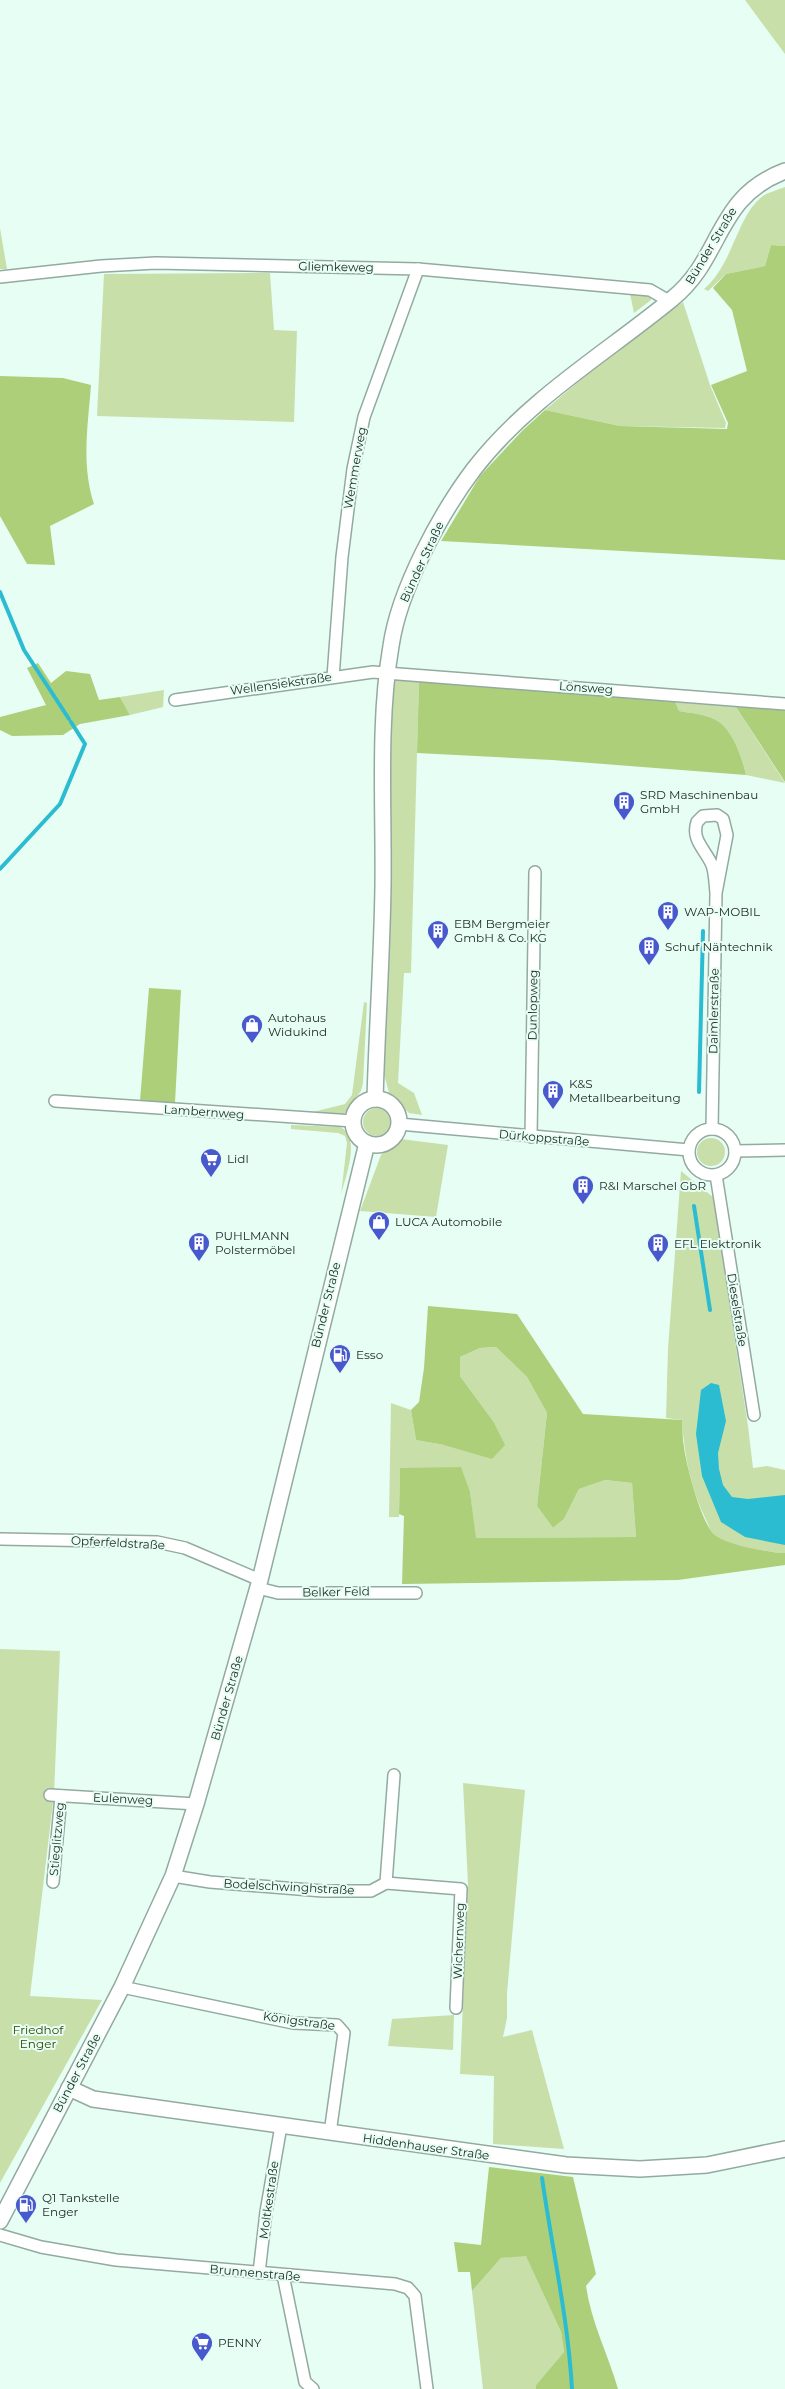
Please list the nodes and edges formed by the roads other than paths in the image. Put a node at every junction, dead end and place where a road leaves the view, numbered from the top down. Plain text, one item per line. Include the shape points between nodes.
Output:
1 (785, 171) edge
2 (418, 269) junction
3 (0, 277) edge
4 (669, 302) junction
5 (387, 673) junction
6 (333, 677) junction
7 (175, 700) dead end
8 (785, 704) edge
9 (535, 872) dead end
10 (716, 893) junction
11 (375, 1099) junction
12 (55, 1101) dead end
13 (353, 1121) junction
14 (399, 1124) junction
15 (712, 1129) junction
16 (530, 1137) junction
17 (367, 1143) junction
18 (688, 1150) junction
19 (785, 1150) edge
20 (735, 1151) junction
21 (716, 1175) junction
22 (754, 1415) dead end
23 (0, 1539) edge
24 (259, 1584) junction
25 (416, 1593) dead end
26 (394, 1776) dead end
27 (55, 1796) joint
28 (196, 1804) junction
29 (173, 1876) junction
30 (54, 1882) dead end
31 (386, 1883) junction
32 (122, 1987) junction
33 (456, 2008) dead end
34 (70, 2088) junction
35 (281, 2126) junction
36 (330, 2133) junction
37 (785, 2149) edge
38 (0, 2221) edge
39 (0, 2235) edge
40 (259, 2274) junction
41 (283, 2276) junction
42 (313, 2389) edge
43 (427, 2389) edge

1 - 4 street, Bünder Straße via 770,177 741,198 701,265 684,289
2 - 3 street, Gliemkeweg via 156,263
2 - 4 street, Gliemkeweg via 650,290
2 - 6 street, Wemmerweg via 364,417 353,469 342,557
4 - 5 street, Bünder Straße via 563,381 514,424 474,469 439,522 406,592 391,643
5 - 6 street, Wellensiekstraße
5 - 8 street, Lönsweg
5 - 11 street, Bünder Straße
6 - 7 street, Wellensiekstraße
9 - 16 street, Dunlopweg
10 - 10 street, Daimlerstraße via 727,835 723,819 710,814 697,822 694,830 696,840 712,865
10 - 15 street, Daimlerstraße
11 - 13 street via 362,1103
11 - 14 street via 383,1100 395,1109
12 - 13 street, Lambernweg
13 - 17 street via 357,1134
14 - 16 street, Dürkoppstraße
14 - 17 street via 398,1131 388,1141
15 - 18 street via 699,1133
15 - 20 street via 726,1133
16 - 18 street, Dürkoppstraße
17 - 24 street, Bünder Straße
18 - 21 street via 696,1170
19 - 20 street
20 - 21 street via 732,1164
21 - 22 street, Dieselstraße
23 - 24 street, Opferfeldstraße via 157,1542 185,1548
24 - 25 street, Belker Feld via 278,1592
24 - 28 street, Bünder Straße
26 - 31 street
27 - 28 street, Eulenweg
27 - 30 street, Stieglitzweg
28 - 29 street, Bünder Straße
29 - 31 street, Bodelschwinghstraße via 319,1891 371,1891
29 - 32 street, Bünder Straße
31 - 33 street, Wichernweg via 461,1889
32 - 34 street, Bünder Straße
32 - 36 street, Königstraße via 293,2023 337,2025 344,2033
34 - 35 street, Hiddenhauser Straße via 93,2099
34 - 38 street, Bünder Straße
35 - 36 street, Hiddenhauser Straße
35 - 40 street, Moltkestraße
36 - 37 street, Hiddenhauser Straße via 520,2160 612,2168 707,2165
39 - 40 street, Brunnenstraße via 41,2247 116,2260
40 - 41 street, Brunnenstraße
41 - 42 street via 305,2382
41 - 43 street, Brunnenstraße via 394,2284 408,2288 415,2296

